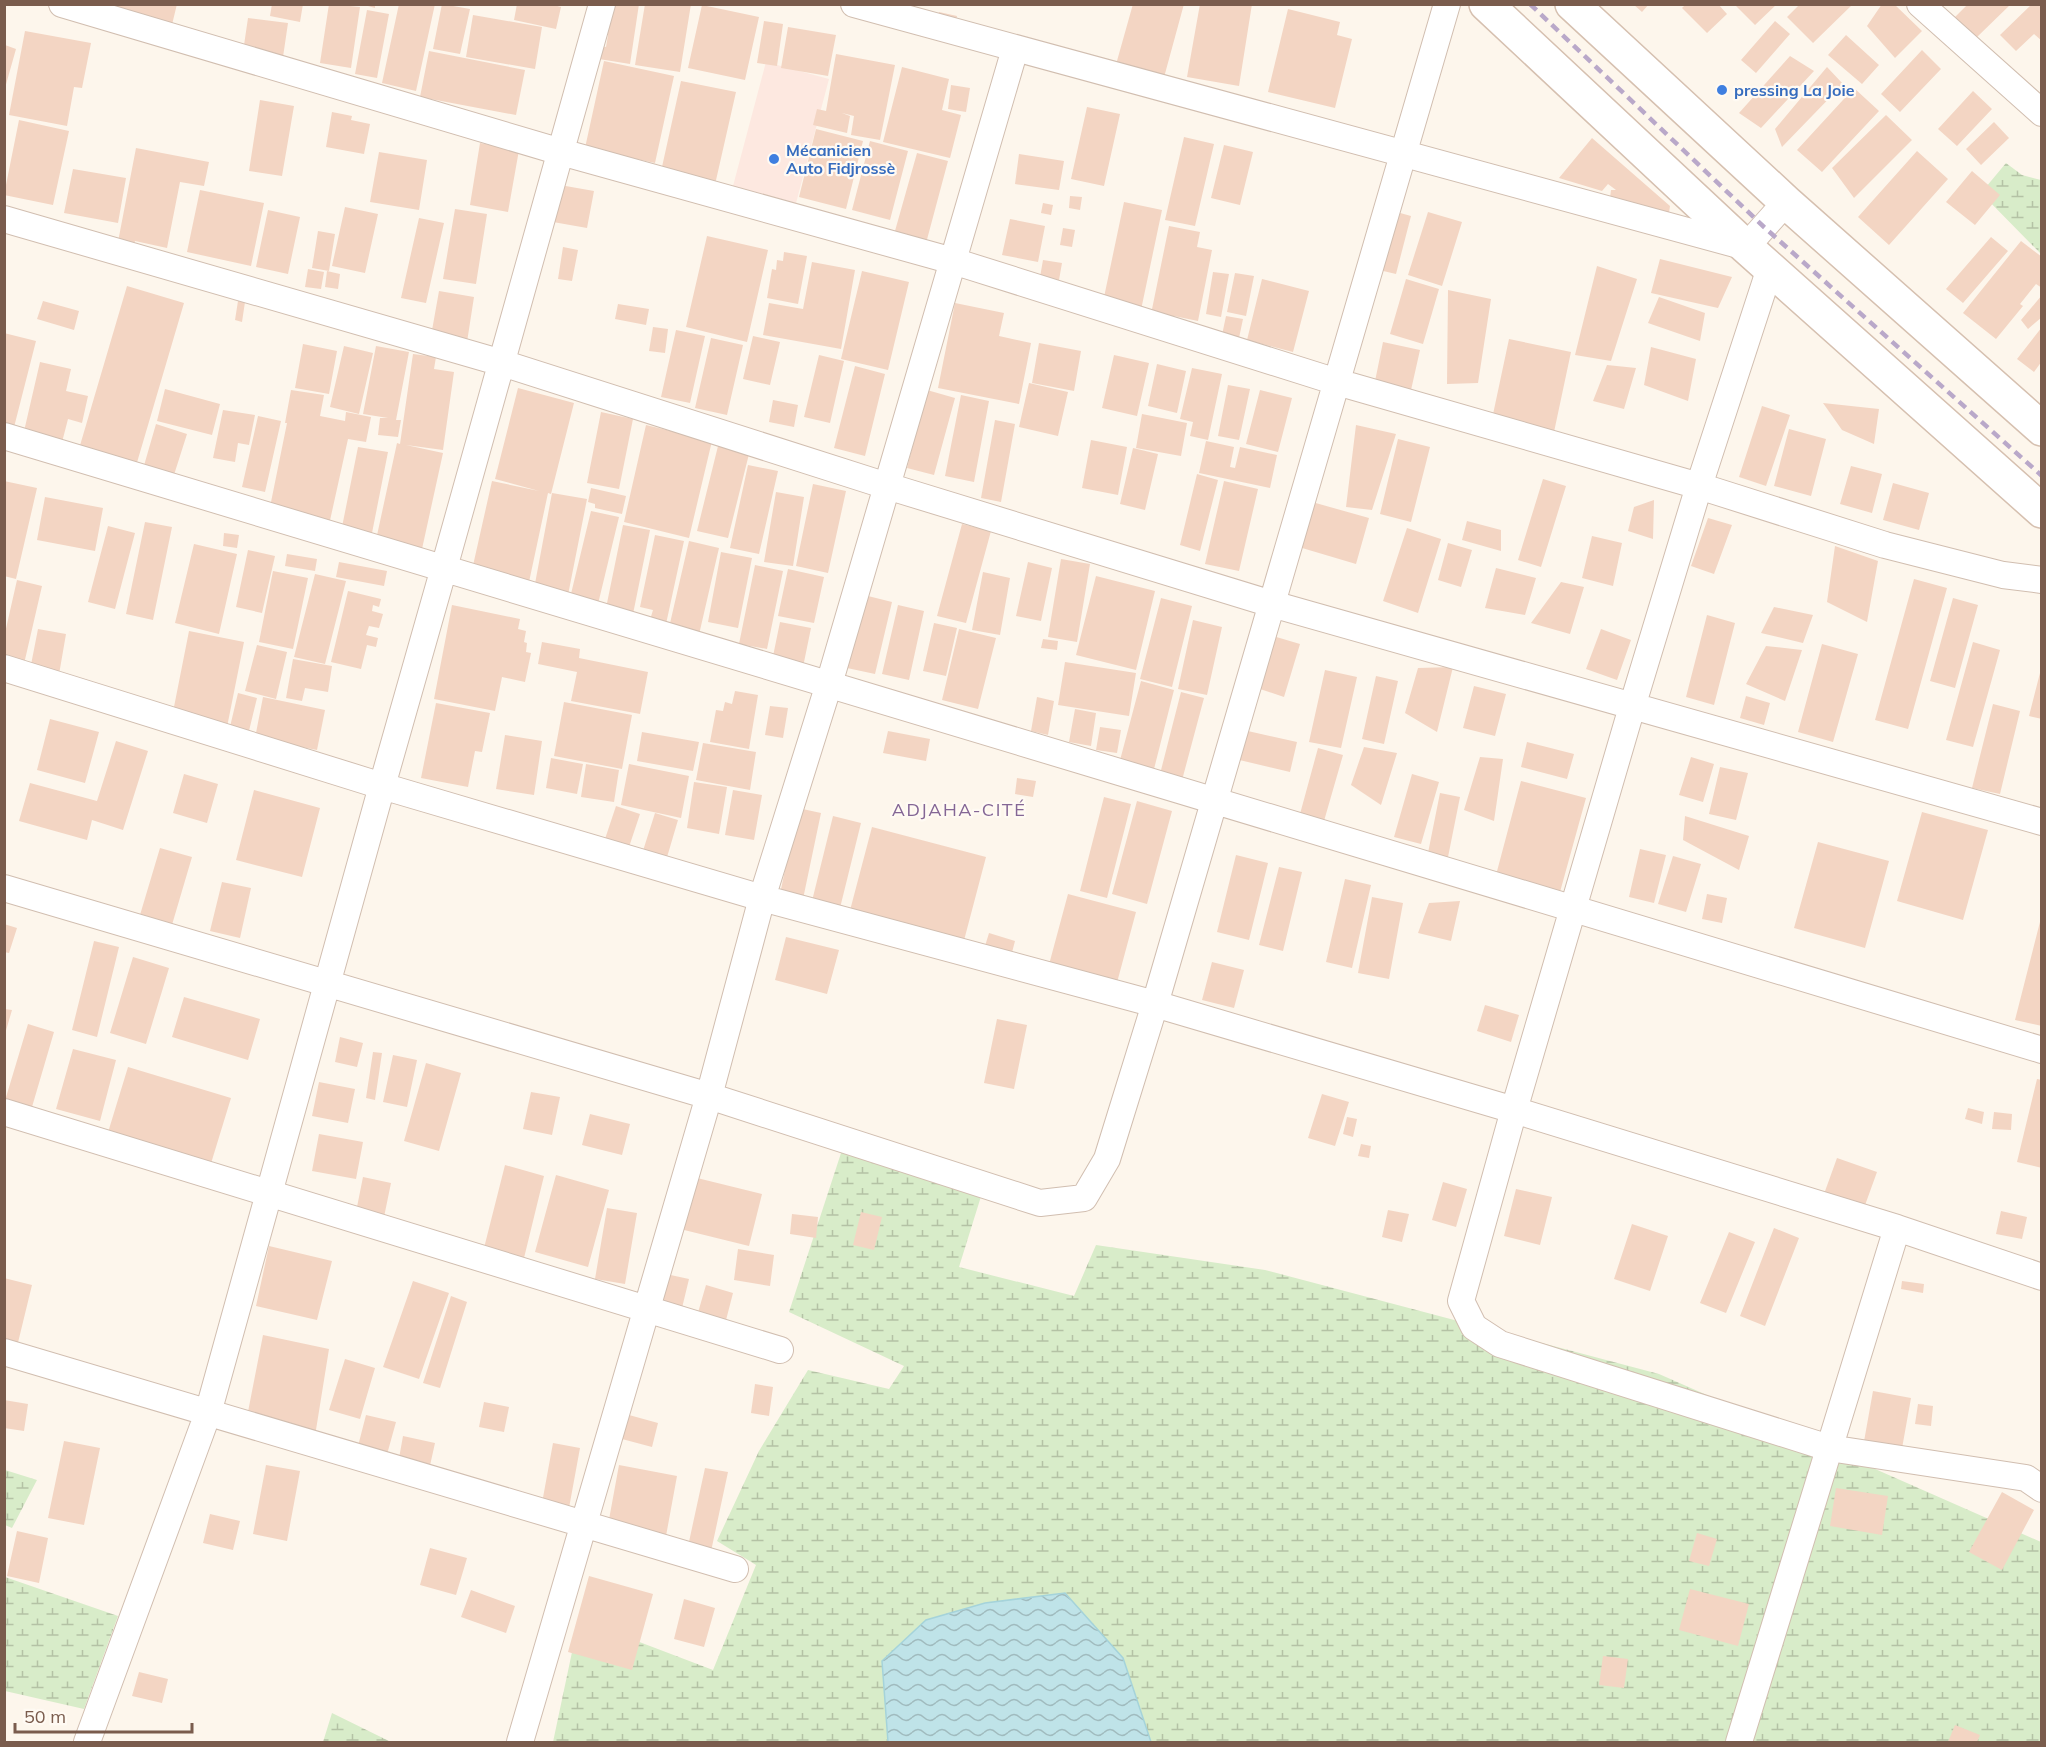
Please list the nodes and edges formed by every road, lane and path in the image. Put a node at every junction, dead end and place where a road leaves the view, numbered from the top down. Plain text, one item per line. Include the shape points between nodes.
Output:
1 (62, 4) edge
2 (602, 4) edge
3 (854, 4) edge
4 (1447, 4) edge
5 (1486, 4) edge
6 (1572, 4) edge
7 (1920, 4) edge
8 (1016, 49) junction
9 (2042, 113) edge
10 (561, 152) junction
11 (1404, 154) junction
12 (1786, 202) junction
13 (4, 219) edge
14 (1746, 247) junction
15 (953, 261) junction
16 (1770, 268) junction
17 (502, 363) junction
18 (1337, 381) junction
19 (2042, 429) edge
20 (4, 436) edge
21 (887, 486) junction
22 (1699, 486) junction
23 (2042, 511) edge
24 (444, 568) junction
25 (2042, 580) edge
26 (1272, 604) junction
27 (4, 668) edge
28 (830, 684) junction
29 (1632, 707) junction
30 (381, 786) junction
31 (1214, 801) junction
32 (2042, 822) edge
33 (4, 888) edge
34 (762, 898) junction
35 (1574, 909) junction
36 (328, 983) junction
37 (1155, 1004) junction
38 (2042, 1050) edge
39 (709, 1096) junction
40 (1514, 1110) junction
41 (4, 1112) edge
42 (269, 1193) junction
43 (1897, 1228) junction
44 (2042, 1277) edge
45 (646, 1309) junction
46 (780, 1350) dead end
47 (4, 1352) edge
48 (208, 1413) junction
49 (1829, 1448) junction
50 (2042, 1489) edge
51 (584, 1524) junction
52 (735, 1569) dead end
53 (87, 1743) edge
54 (520, 1743) edge
55 (1739, 1743) edge

1 - 10 street
2 - 10 street
3 - 8 street
4 - 11 street
5 - 14 main road
6 - 12 main road
7 - 9 street
8 - 11 street
8 - 15 street
10 - 15 street
10 - 17 street
11 - 14 street
11 - 18 street
12 - 14 street
12 - 19 main road
13 - 17 street
14 - 16 main road
15 - 18 street
15 - 21 street
16 - 22 street
16 - 23 main road
17 - 21 street
17 - 24 street
18 - 22 street
18 - 26 street
20 - 24 street
21 - 26 street
21 - 28 street
22 - 25 street via 1885,545 2003,575
22 - 29 street
24 - 28 street
24 - 30 street
26 - 29 street
26 - 31 street
27 - 30 street
28 - 31 street
28 - 34 street
29 - 32 street
29 - 35 street
30 - 34 street
30 - 36 street
31 - 35 street
31 - 37 street
33 - 36 street
34 - 37 street
34 - 39 street
35 - 38 street
35 - 40 street
36 - 39 street
36 - 42 street
37 - 39 street via 1107,1159 1084,1198 1040,1203
37 - 40 street
39 - 45 street
40 - 43 street
40 - 49 street via 1461,1302 1474,1326 1500,1344
41 - 42 street
42 - 45 street
42 - 48 street
43 - 44 street
43 - 49 street
45 - 46 street
45 - 51 street
47 - 48 street
48 - 51 street
48 - 53 street
49 - 50 street via 2026,1478
49 - 55 street
51 - 52 street
51 - 54 street

